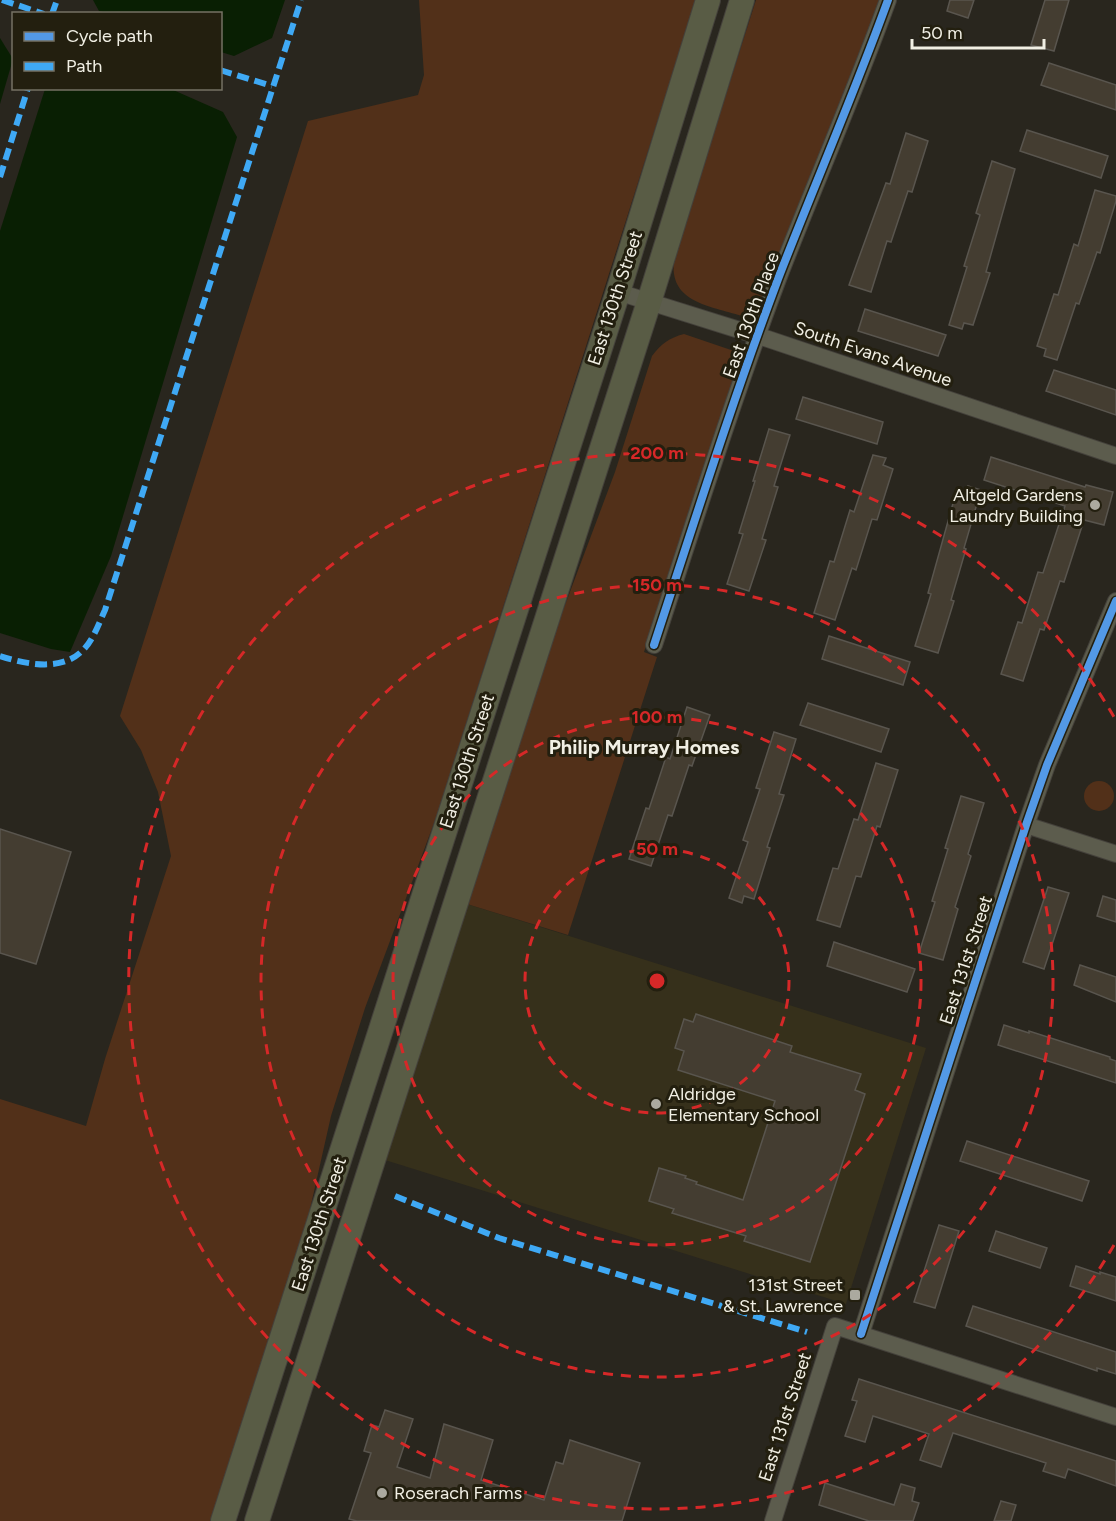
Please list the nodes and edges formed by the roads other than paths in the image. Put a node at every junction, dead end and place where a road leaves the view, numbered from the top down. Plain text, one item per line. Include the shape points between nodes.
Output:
1 (708, 0) edge
2 (742, 0) edge
3 (888, 0) edge
4 (618, 292) junction
5 (649, 302) junction
6 (758, 336) junction
7 (1116, 456) edge
8 (1116, 601) edge
9 (654, 645) dead end
10 (1026, 825) junction
11 (1116, 854) edge
12 (861, 1334) junction
13 (1116, 1417) edge
14 (223, 1521) edge
15 (257, 1521) edge
16 (773, 1521) edge

1 - 4 main road, East 130th Street
2 - 5 main road, East 130th Street
3 - 6 street, East 130th Place
4 - 5 street, South Evans Avenue
4 - 14 main road, East 130th Street
5 - 6 street, South Evans Avenue
5 - 15 main road, East 130th Street
6 - 7 street, South Evans Avenue
6 - 9 street, East 130th Place
8 - 10 street, East 131st Street
10 - 11 street
10 - 12 street, East 131st Street
12 - 13 street
12 - 16 street, East 131st Street via 835,1326

